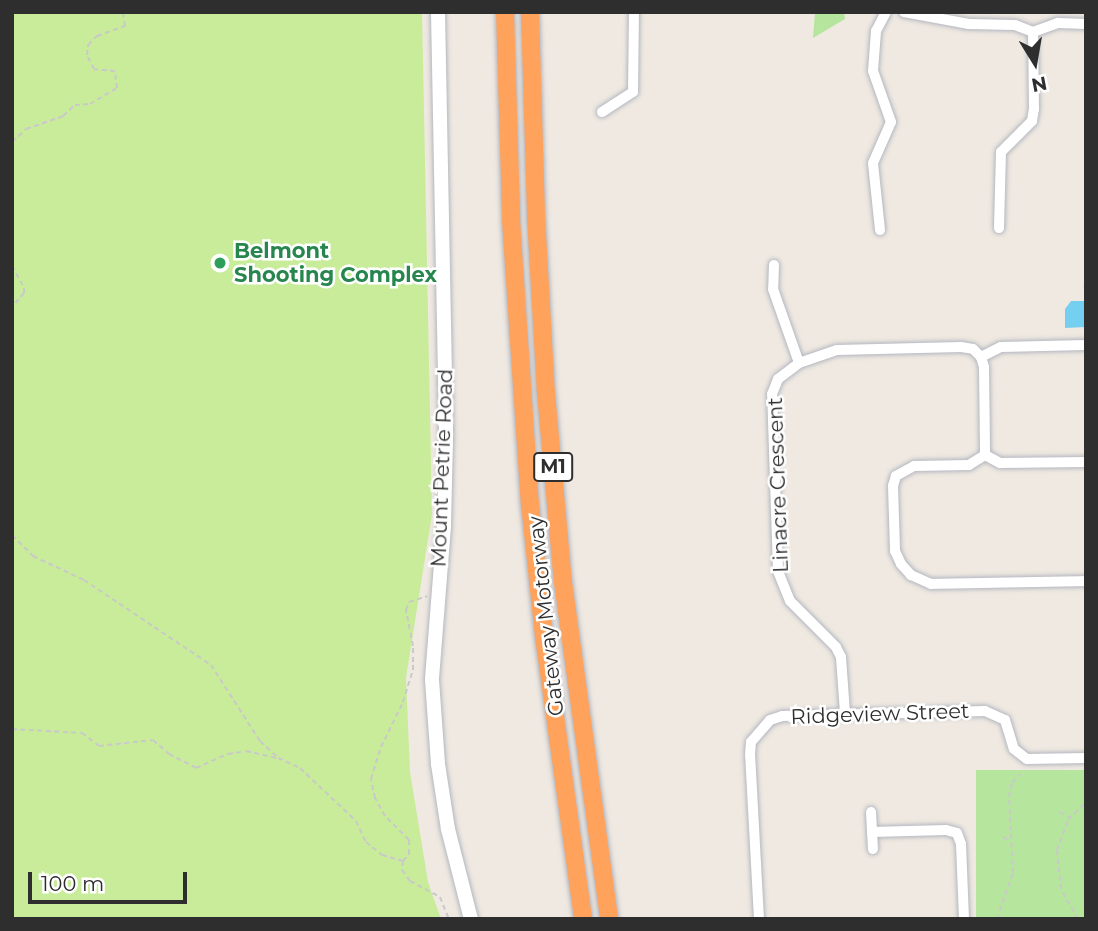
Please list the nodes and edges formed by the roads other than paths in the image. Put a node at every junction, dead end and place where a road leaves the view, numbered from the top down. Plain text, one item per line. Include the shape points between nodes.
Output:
1 (438, 12) edge
2 (505, 12) edge
3 (530, 12) edge
4 (634, 12) edge
5 (886, 12) edge
6 (904, 12) edge
7 (1086, 24) edge
8 (1033, 32) junction
9 (601, 112) dead end
10 (999, 228) dead end
11 (880, 230) dead end
12 (774, 265) dead end
13 (1086, 345) edge
14 (981, 357) junction
15 (799, 363) junction
16 (985, 455) junction
17 (1086, 462) edge
18 (1086, 581) edge
19 (845, 713) junction
20 (1086, 758) edge
21 (871, 811) dead end
22 (872, 832) junction
23 (873, 849) dead end
24 (471, 919) edge
25 (583, 919) edge
26 (609, 919) edge
27 (759, 919) edge
28 (964, 919) edge

1 - 24 street, Mount Petrie Road via 446,437 432,680 448,829
2 - 25 highway, Gateway Motorway / M1 via 510,207 527,466 544,637
3 - 26 highway, Gateway Motorway / M1 via 546,393 565,595
4 - 9 street via 633,92
5 - 11 street via 876,31 873,71 891,122 873,163
6 - 8 street via 969,24 1015,24
7 - 8 street via 1058,23
8 - 10 street via 1032,121 1001,152
12 - 15 street via 773,289
13 - 14 street via 1001,347
14 - 15 street, Linacre Crescent via 973,349 961,347 838,350
14 - 16 street
15 - 19 street, Linacre Crescent via 778,379 772,394 778,571 790,601 841,657
16 - 17 street via 1000,463
16 - 18 street via 968,465 914,466 896,476 895,551 901,565 931,584
19 - 20 street, Ridgeview Street via 993,712 1005,720 1014,748 1027,759
19 - 27 street, Ridgeview Street via 782,716 770,720 751,742
21 - 22 street
22 - 23 street
22 - 28 street via 946,830 957,834

